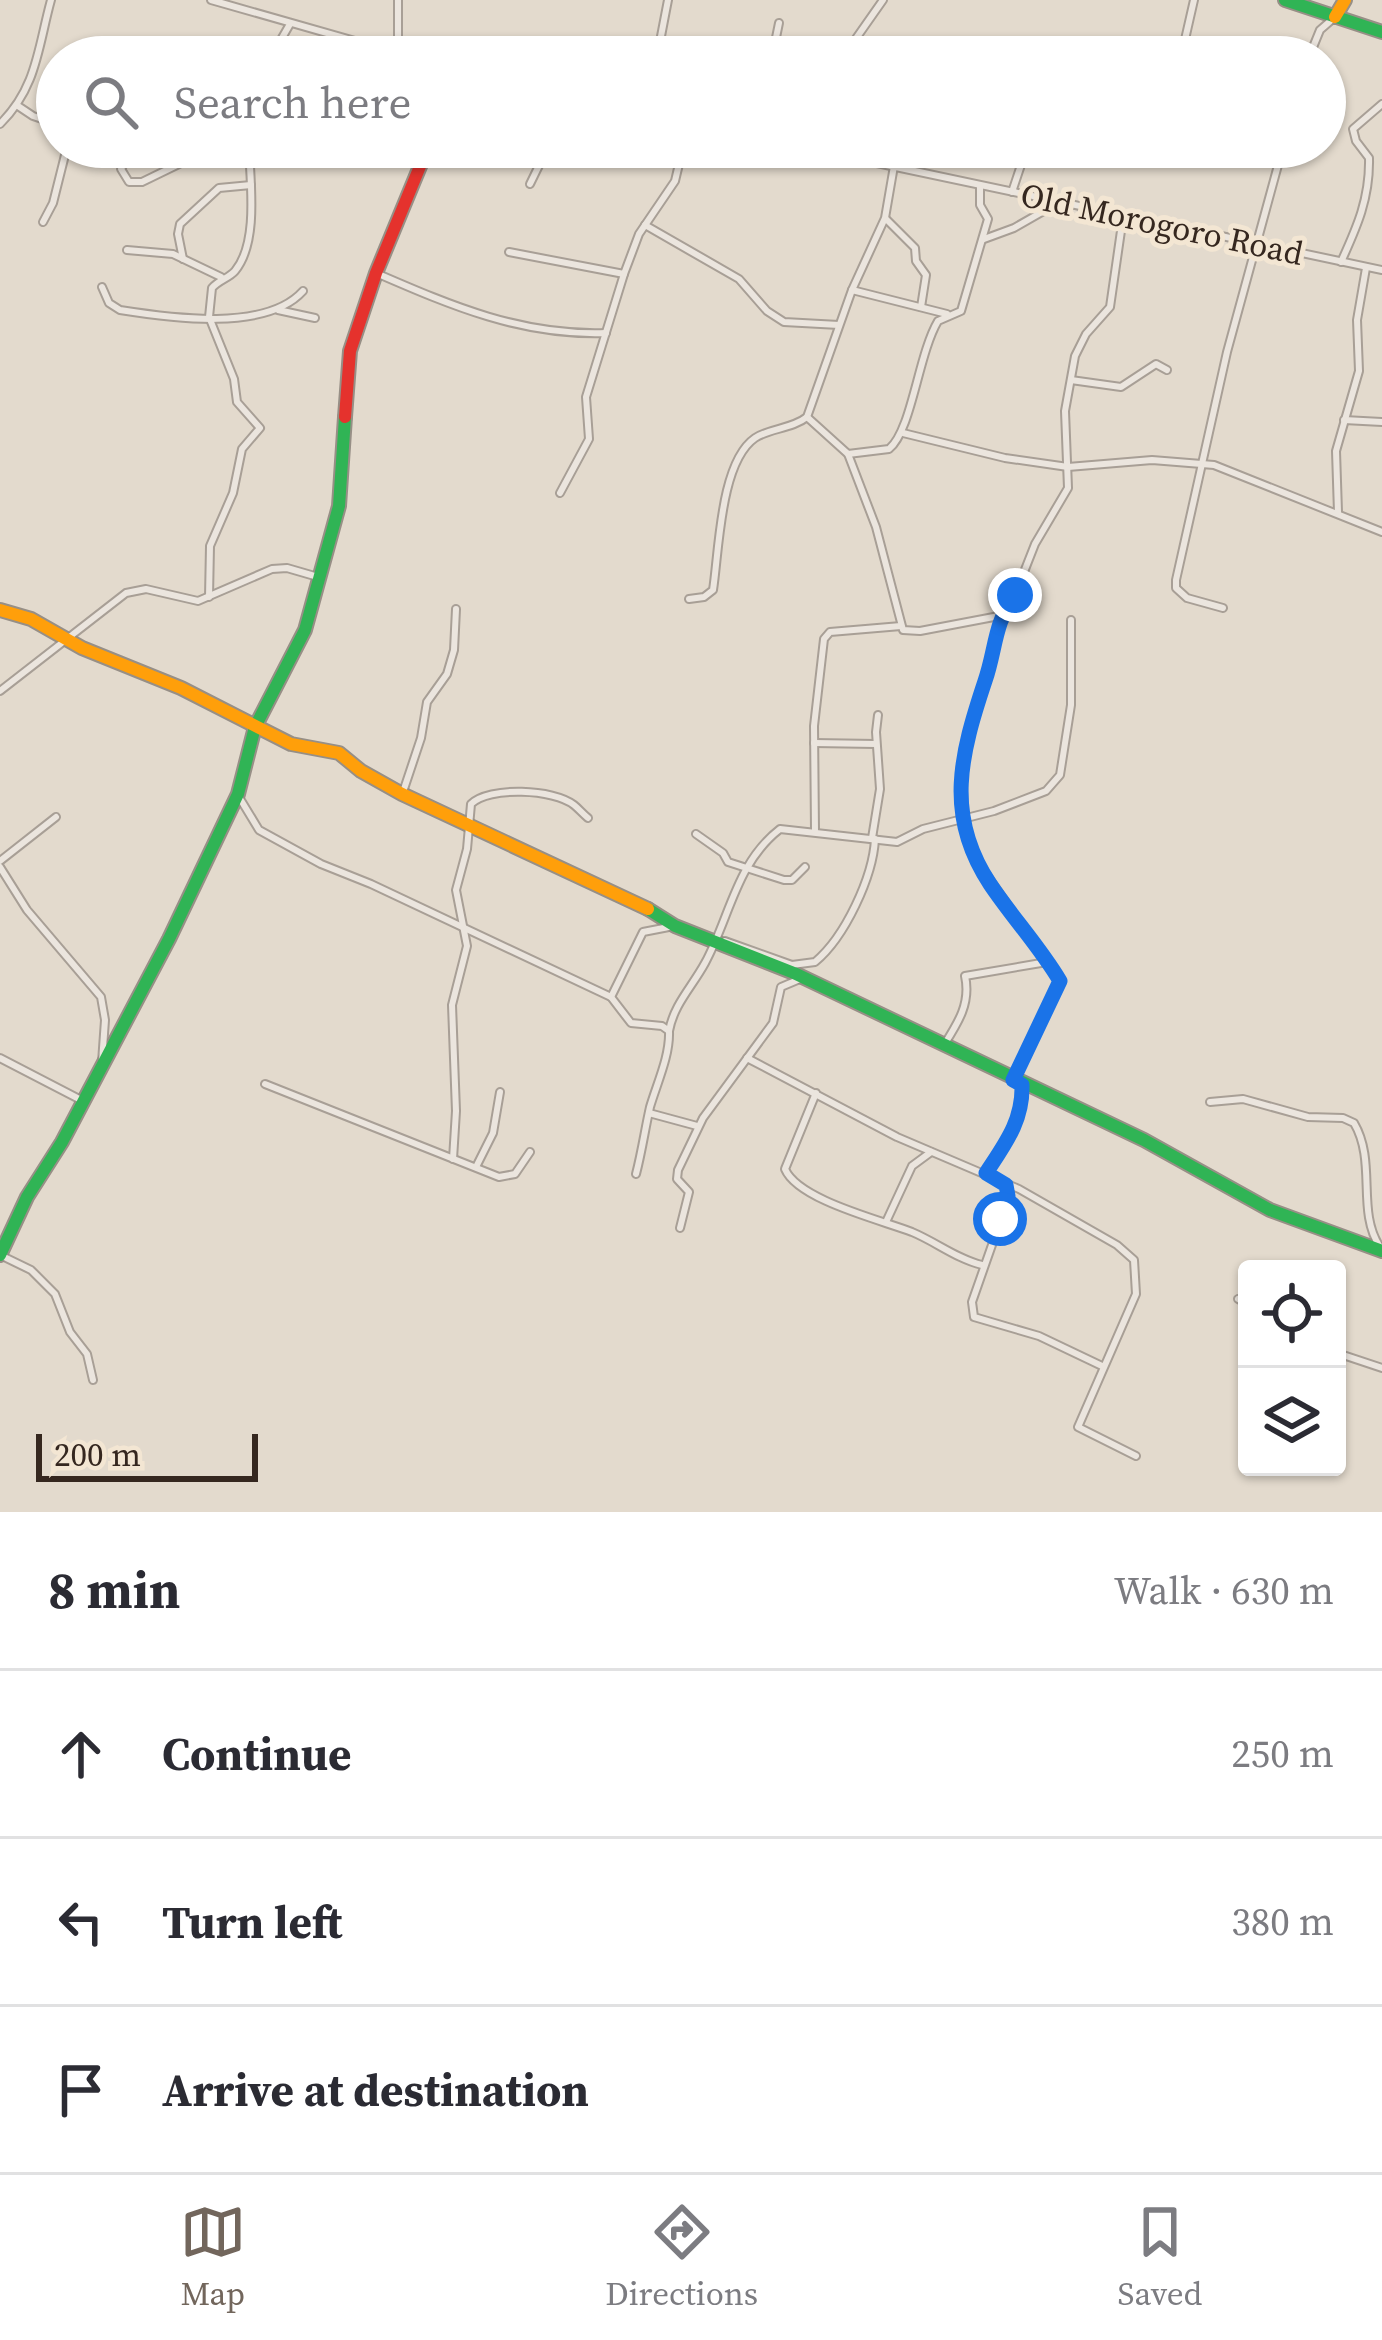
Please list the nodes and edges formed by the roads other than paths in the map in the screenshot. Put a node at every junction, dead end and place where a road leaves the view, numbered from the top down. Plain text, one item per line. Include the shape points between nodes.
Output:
1 (51, 0) edge
2 (211, 0) edge
3 (398, 0) edge
4 (668, 0) edge
5 (883, 0) edge
6 (1194, 0) edge
7 (1285, 0) edge
8 (1345, 0) edge
9 (1335, 17) junction
10 (779, 23) dead end
11 (290, 24) junction
12 (1382, 32) edge
13 (44, 36) edge
14 (283, 36) edge
15 (335, 36) edge
16 (398, 36) edge
17 (661, 36) edge
18 (776, 36) edge
19 (858, 36) edge
20 (1185, 36) edge
21 (1318, 36) edge
22 (36, 70) edge
23 (1382, 104) edge
24 (18, 106) junction
25 (36, 117) edge
26 (0, 124) edge
27 (62, 168) edge
28 (122, 168) edge
29 (169, 168) edge
30 (250, 168) edge
31 (419, 168) edge
32 (538, 168) edge
33 (678, 168) edge
34 (894, 168) edge
35 (903, 168) edge
36 (1021, 168) edge
37 (1277, 168) edge
38 (530, 184) dead end
39 (250, 185) junction
40 (980, 185) junction
41 (1012, 192) junction
42 (1060, 203) junction
43 (1123, 217) junction
44 (885, 218) junction
45 (43, 222) dead end
46 (645, 225) junction
47 (984, 239) junction
48 (1254, 245) junction
49 (128, 250) dead end
50 (508, 251) dead end
51 (183, 259) junction
52 (1341, 262) junction
53 (1366, 267) junction
54 (1382, 270) edge
55 (376, 272) junction
56 (623, 274) junction
57 (224, 278) junction
58 (102, 287) dead end
59 (852, 290) junction
60 (304, 291) dead end
61 (921, 307) junction
62 (275, 310) junction
63 (950, 315) junction
64 (315, 318) dead end
65 (210, 320) junction
66 (839, 325) junction
67 (606, 333) junction
68 (1167, 370) dead end
69 (1071, 380) junction
70 (807, 417) junction
71 (1344, 420) junction
72 (1382, 422) edge
73 (903, 433) junction
74 (848, 454) junction
75 (1201, 461) junction
76 (1068, 467) junction
77 (560, 493) dead end
78 (1338, 512) junction
79 (1382, 532) edge
80 (319, 577) junction
81 (209, 597) junction
82 (689, 599) dead end
83 (1223, 608) dead end
84 (456, 609) dead end
85 (0, 610) edge
86 (999, 616) junction
87 (1071, 620) dead end
88 (901, 626) junction
89 (68, 639) junction
90 (0, 691) edge
91 (878, 715) dead end
92 (255, 727) junction
93 (814, 742) junction
94 (876, 744) junction
95 (238, 794) junction
96 (402, 794) junction
97 (56, 817) dead end
98 (588, 818) dead end
99 (963, 818) junction
100 (467, 825) junction
101 (815, 832) junction
102 (696, 834) dead end
103 (873, 839) junction
104 (0, 864) edge
105 (805, 867) dead end
106 (747, 868) junction
107 (675, 926) junction
108 (463, 928) junction
109 (714, 939) junction
110 (1047, 962) junction
111 (800, 979) junction
112 (611, 997) junction
113 (669, 1031) junction
114 (943, 1047) junction
115 (0, 1058) edge
116 (748, 1058) junction
117 (102, 1062) junction
118 (1018, 1083) junction
119 (265, 1084) dead end
120 (500, 1092) dead end
121 (816, 1093) junction
122 (82, 1101) junction
123 (1210, 1102) dead end
124 (649, 1113) junction
125 (699, 1126) junction
126 (931, 1151) junction
127 (530, 1152) dead end
128 (453, 1159) junction
129 (476, 1167) junction
130 (986, 1173) junction
131 (636, 1174) dead end
132 (1006, 1185) junction
133 (885, 1223) junction
134 (680, 1228) dead end
135 (1382, 1251) edge
136 (0, 1255) edge
137 (982, 1265) junction
138 (1346, 1356) edge
139 (1102, 1366) junction
140 (1382, 1369) edge
141 (93, 1380) dead end
142 (1136, 1456) dead end

1 - 13 street
2 - 11 street
3 - 16 street
4 - 17 street
5 - 19 street
6 - 20 street
7 - 9 main road
8 - 9 main road
9 - 12 main road
9 - 21 street
10 - 18 street
11 - 14 street
11 - 15 street
22 - 24 street
23 - 52 street via 1353,129 1369,158 1366,199
24 - 25 street
24 - 26 street
27 - 45 street
28 - 29 street via 132,183
30 - 39 street
31 - 55 main road
32 - 38 street
33 - 46 street
34 - 44 street
35 - 40 street, Old Morogoro Road
36 - 41 street
37 - 48 street
39 - 51 street via 219,188 180,224
39 - 57 street via 242,256
40 - 41 street, Old Morogoro Road
40 - 47 street
41 - 42 street, Old Morogoro Road
42 - 43 street, Old Morogoro Road
42 - 47 street
43 - 48 street, Old Morogoro Road
43 - 69 street via 1110,307 1080,343
44 - 59 street
44 - 61 street via 915,248 927,278
46 - 56 street
46 - 66 street via 739,279 776,318
47 - 63 street via 961,311
48 - 52 street, Old Morogoro Road
48 - 75 street
49 - 51 street
50 - 56 street
51 - 57 street
52 - 53 street, Old Morogoro Road
53 - 54 street, Old Morogoro Road
53 - 71 street via 1359,371
55 - 67 street via 464,312 569,334
55 - 80 main road via 350,351 345,470
56 - 67 street
57 - 65 street via 209,296
58 - 65 street via 120,310
59 - 61 street
59 - 66 street
60 - 62 street
61 - 63 street
62 - 64 street
62 - 65 street
63 - 73 street via 938,321 920,359
65 - 81 street via 237,402 260,428 242,448 210,546
66 - 70 street
67 - 77 street via 586,397 589,439
68 - 69 street via 1156,364 1121,387
69 - 76 street
70 - 74 street
70 - 82 street via 748,446 722,517 713,590
71 - 72 street
71 - 78 street
73 - 74 street via 889,449
73 - 76 street
74 - 88 street
75 - 76 street
75 - 78 street
75 - 83 street via 1176,588
76 - 86 street via 1067,488
78 - 79 street
80 - 81 street via 272,569
80 - 92 main road via 305,630
81 - 89 street via 188,601 137,589
84 - 96 street via 447,674 427,702
85 - 89 main road
86 - 88 street via 920,631
86 - 99 street via 963,756
87 - 99 street via 1071,705 1060,775 1046,790
88 - 93 street via 824,639
89 - 90 street
89 - 92 main road
91 - 94 street
92 - 95 main road
92 - 96 main road via 311,750 339,752
93 - 94 street
93 - 101 street
94 - 103 street
95 - 108 street via 259,830
95 - 117 main road
96 - 100 main road
97 - 104 street
98 - 100 street via 561,799 507,791 477,797
99 - 103 street via 907,841
99 - 110 street via 973,855
100 - 107 main road
100 - 108 street via 456,890
101 - 103 street
101 - 106 street via 780,829
102 - 106 street via 725,861
103 - 109 street via 872,872 839,934 810,966
104 - 117 street via 100,998
105 - 106 street via 790,881
106 - 109 street
107 - 109 main road
107 - 112 street via 644,932
108 - 112 street
108 - 128 street via 467,952 452,1005
109 - 111 main road
109 - 113 street
110 - 114 street via 965,976 965,1008
110 - 118 street via 1060,981
111 - 114 main road
111 - 116 street via 781,987 772,1023
112 - 113 street via 632,1023
113 - 124 street
114 - 118 main road
115 - 122 street
116 - 121 street
116 - 125 street
117 - 122 main road
118 - 130 street via 1017,1123
118 - 135 main road via 1270,1210
119 - 128 street
120 - 129 street via 494,1133
121 - 126 street
121 - 133 street via 786,1175
122 - 136 main road
123 - 135 street via 1243,1099 1354,1123 1367,1161 1370,1231
124 - 125 street
124 - 131 street
125 - 134 street via 676,1175 688,1192
126 - 130 street
126 - 133 street via 912,1166
127 - 129 street via 508,1178
128 - 129 street
130 - 132 street
132 - 137 street
132 - 139 street via 1134,1260 1136,1294
133 - 137 street
136 - 141 street via 55,1294
137 - 139 street via 974,1318
138 - 140 street
139 - 142 street via 1078,1427

